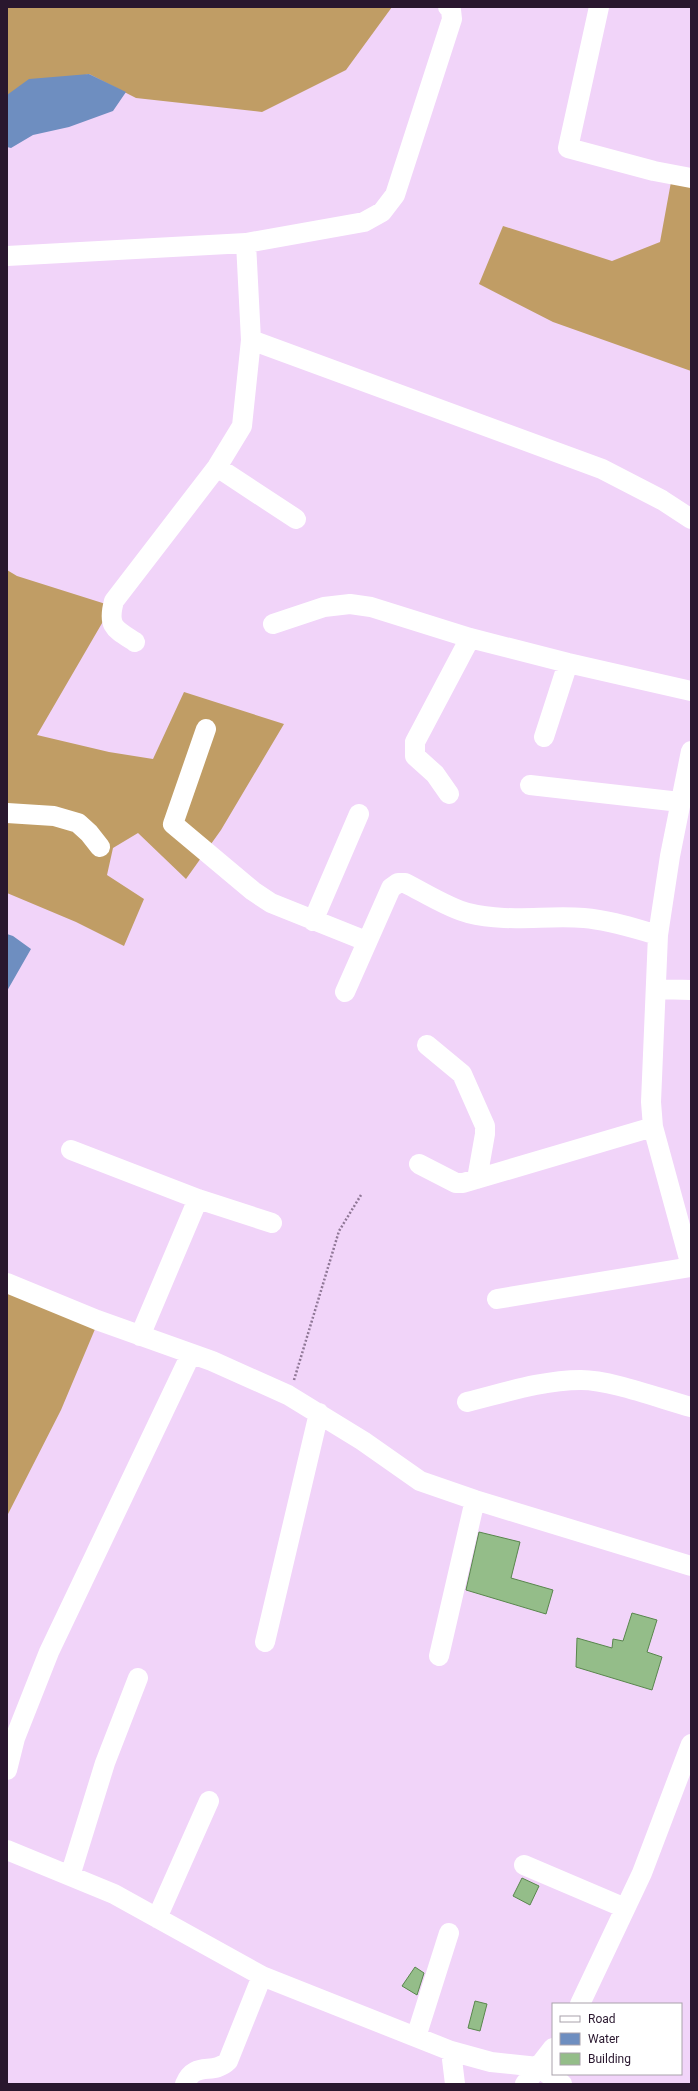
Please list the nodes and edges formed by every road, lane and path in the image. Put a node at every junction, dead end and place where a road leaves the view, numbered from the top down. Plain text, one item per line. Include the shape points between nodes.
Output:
1 (448, 7) edge
2 (598, 7) edge
3 (691, 178) edge
4 (246, 242) junction
5 (7, 256) edge
6 (251, 340) junction
7 (217, 468) junction
8 (296, 519) dead end
9 (691, 519) edge
10 (273, 624) dead end
11 (470, 638) junction
12 (135, 642) dead end
13 (568, 663) junction
14 (691, 691) edge
15 (206, 729) dead end
16 (544, 737) dead end
17 (691, 751) edge
18 (530, 785) dead end
19 (449, 794) dead end
20 (680, 802) junction
21 (7, 813) edge
22 (359, 814) dead end
23 (100, 847) dead end
24 (313, 921) junction
25 (658, 935) junction
26 (366, 941) junction
27 (656, 989) junction
28 (691, 990) edge
29 (345, 992) dead end
30 (427, 1045) dead end
31 (653, 1127) junction
32 (71, 1150) dead end
33 (419, 1164) dead end
34 (477, 1179) junction
35 (361, 1196) dead end
36 (198, 1199) junction
37 (272, 1223) dead end
38 (691, 1267) edge
39 (7, 1282) edge
40 (498, 1299) dead end
41 (140, 1336) junction
42 (192, 1354) junction
43 (288, 1395) junction
44 (467, 1402) dead end
45 (691, 1407) edge
46 (319, 1413) junction
47 (475, 1500) junction
48 (691, 1566) edge
49 (265, 1642) dead end
50 (439, 1656) dead end
51 (138, 1678) dead end
52 (691, 1744) edge
53 (7, 1770) edge
54 (209, 1801) dead end
55 (7, 1850) edge
56 (524, 1865) dead end
57 (70, 1876) junction
58 (625, 1908) junction
59 (157, 1918) junction
60 (449, 1933) dead end
61 (262, 1976) junction
62 (580, 2003) edge
63 (416, 2037) junction
64 (552, 2049) edge
65 (451, 2051) junction
66 (538, 2067) junction
67 (185, 2084) edge
68 (455, 2084) edge
69 (525, 2084) edge
70 (562, 2084) edge

1 - 4 street via 452,18 395,195 382,212 364,222
2 - 3 street via 568,148
4 - 5 street
4 - 6 street
6 - 7 street via 242,426
6 - 9 street via 602,470 662,500
7 - 8 street
7 - 12 street via 114,601 110,616 114,628
10 - 11 street via 324,606 350,604 371,607
11 - 13 street
11 - 19 street via 415,742 414,749 415,756 435,774
13 - 14 street
13 - 16 street
15 - 24 street via 173,824 264,899
17 - 20 street
18 - 20 street
20 - 25 street
21 - 23 street via 54,816 78,822
22 - 24 street
24 - 26 street
25 - 26 street via 589,918 487,917 466,913 398,883 391,888
25 - 27 street
26 - 29 street
27 - 28 street
27 - 31 street via 651,1102
30 - 34 street via 462,1074 485,1126
31 - 34 street
31 - 38 street
32 - 36 street
33 - 34 street via 456,1183
35 - 43 path via 339,1231 293,1386
36 - 37 street
36 - 41 street
38 - 40 street
39 - 41 street
41 - 42 street
42 - 43 street
42 - 53 street via 49,1652 16,1738
43 - 46 street
44 - 45 street via 550,1382 583,1380 616,1386
46 - 47 street via 420,1480
46 - 49 street
47 - 48 street
47 - 50 street
51 - 57 street via 105,1763
52 - 58 street via 642,1873
54 - 59 street
55 - 57 street
56 - 58 street
57 - 59 street via 114,1894
58 - 62 street
59 - 61 street
60 - 63 street
61 - 63 street
61 - 67 street via 228,2061 223,2066 194,2071
63 - 65 street
64 - 66 street
65 - 66 street via 491,2062
65 - 68 street
66 - 69 street
66 - 70 street

